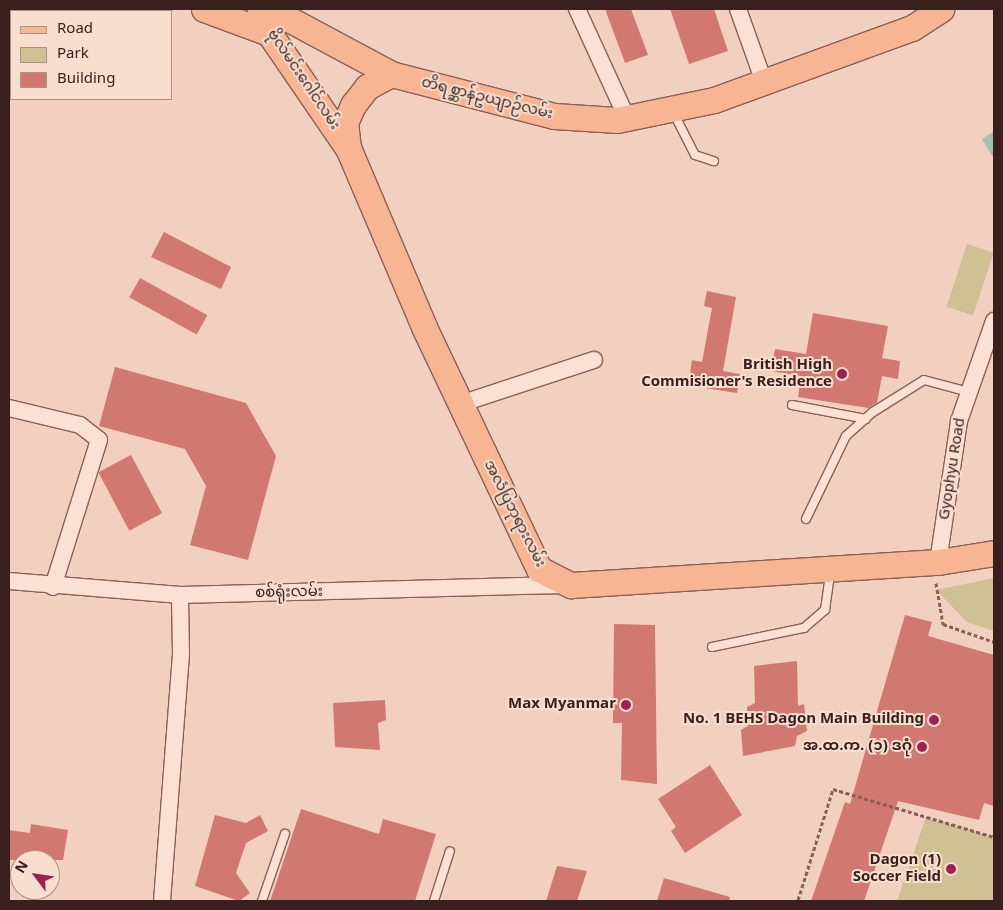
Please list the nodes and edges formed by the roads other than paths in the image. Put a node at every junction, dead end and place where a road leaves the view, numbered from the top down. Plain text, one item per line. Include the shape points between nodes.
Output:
1 (204, 9) edge
2 (260, 9) edge
3 (577, 9) edge
4 (738, 9) edge
5 (940, 9) edge
6 (282, 16) edge
7 (391, 74) junction
8 (764, 82) junction
9 (671, 108) junction
10 (627, 118) junction
11 (349, 150) junction
12 (714, 161) dead end
13 (994, 321) edge
14 (594, 360) dead end
15 (969, 392) junction
16 (460, 404) junction
17 (792, 405) dead end
18 (9, 408) edge
19 (866, 419) junction
20 (806, 518) dead end
21 (994, 553) edge
22 (938, 562) junction
23 (831, 568) junction
24 (9, 580) edge
25 (570, 584) junction
26 (53, 587) junction
27 (180, 595) junction
28 (712, 647) dead end
29 (286, 834) dead end
30 (450, 851) dead end
31 (162, 901) edge
32 (262, 901) edge
33 (434, 901) edge

1 - 6 main road, တိရစ္ဆာန်ဥယျာဉ်လမ်း
2 - 6 main road, ဗိုလ်မင်းဂေါင်လမ်း
3 - 10 street
4 - 8 street
5 - 8 main road, တိရစ္ဆာန်ဥယျာဉ်လမ်း via 912,28
6 - 7 main road, တိရစ္ဆာန်ဥယျာဉ်လမ်း
6 - 11 main road, ဗိုလ်မင်းဂေါင်လမ်း
7 - 10 main road, တိရစ္ဆာန်ဥယျာဉ်လမ်း via 554,116
7 - 11 main road via 367,88 353,105 345,123
8 - 9 main road, တိရစ္ဆာန်ဥယျာဉ်လမ်း
9 - 10 main road, တိရစ္ဆာန်ဥယျာဉ်လမ်း
9 - 12 lane via 695,156
11 - 16 main road, အလံပြဘုရားလမ်း
13 - 15 street, Gyophyu Road
14 - 16 street
15 - 19 lane via 924,380
15 - 22 street, Gyophyu Road via 959,420
16 - 25 main road, အလံပြဘုရားလမ်း via 539,570
17 - 19 lane
18 - 26 street via 80,425 99,440
19 - 20 lane via 846,436
21 - 22 main road, အလံပြဘုရားလမ်း
22 - 23 main road, အလံပြဘုရားလမ်း
23 - 25 main road, အလံပြဘုရားလမ်း
23 - 28 lane via 824,610 804,628
24 - 26 street, စစ်ရုံးလမ်း
25 - 27 street, စစ်ရုံးလမ်း
26 - 27 street, စစ်ရုံးလမ်း
27 - 31 street via 181,654
29 - 32 lane
30 - 33 lane

